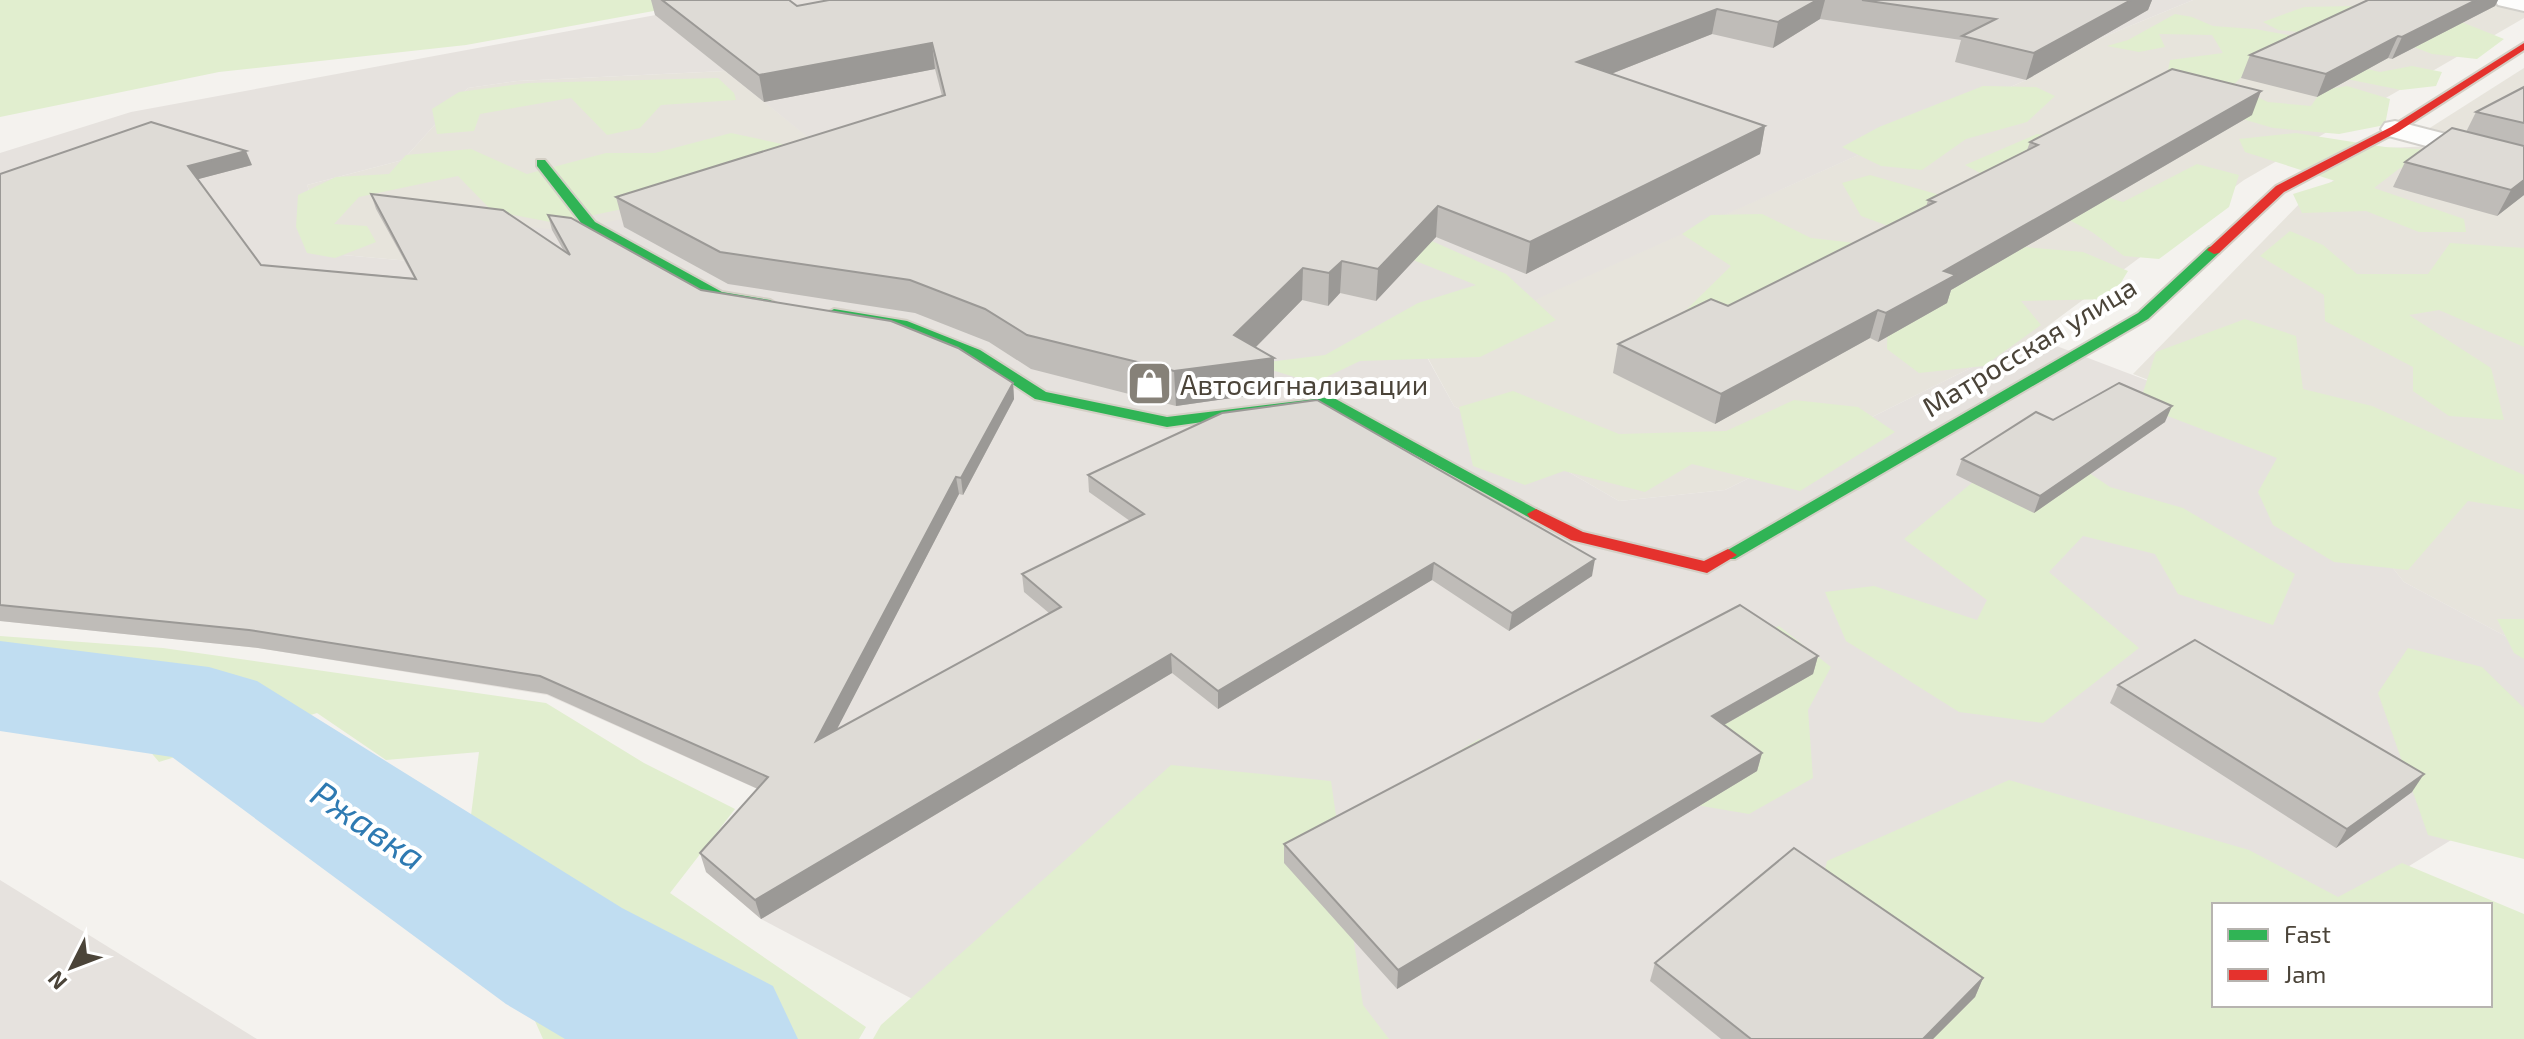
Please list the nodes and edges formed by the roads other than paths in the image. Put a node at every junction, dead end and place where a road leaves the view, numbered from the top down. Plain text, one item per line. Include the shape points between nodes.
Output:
1 (2506, 0) edge
2 (2524, 4) edge
3 (2524, 46) edge
4 (2395, 129) junction
5 (541, 163) dead end
6 (2524, 163) edge

1 - 2 street
3 - 4 street, Матросская улица
4 - 5 street, Матросская улица via 2280,189 2143,316 1707,567 1577,536 1326,400 1167,422 1041,396 975,353 902,324 718,296 590,225
4 - 6 street

